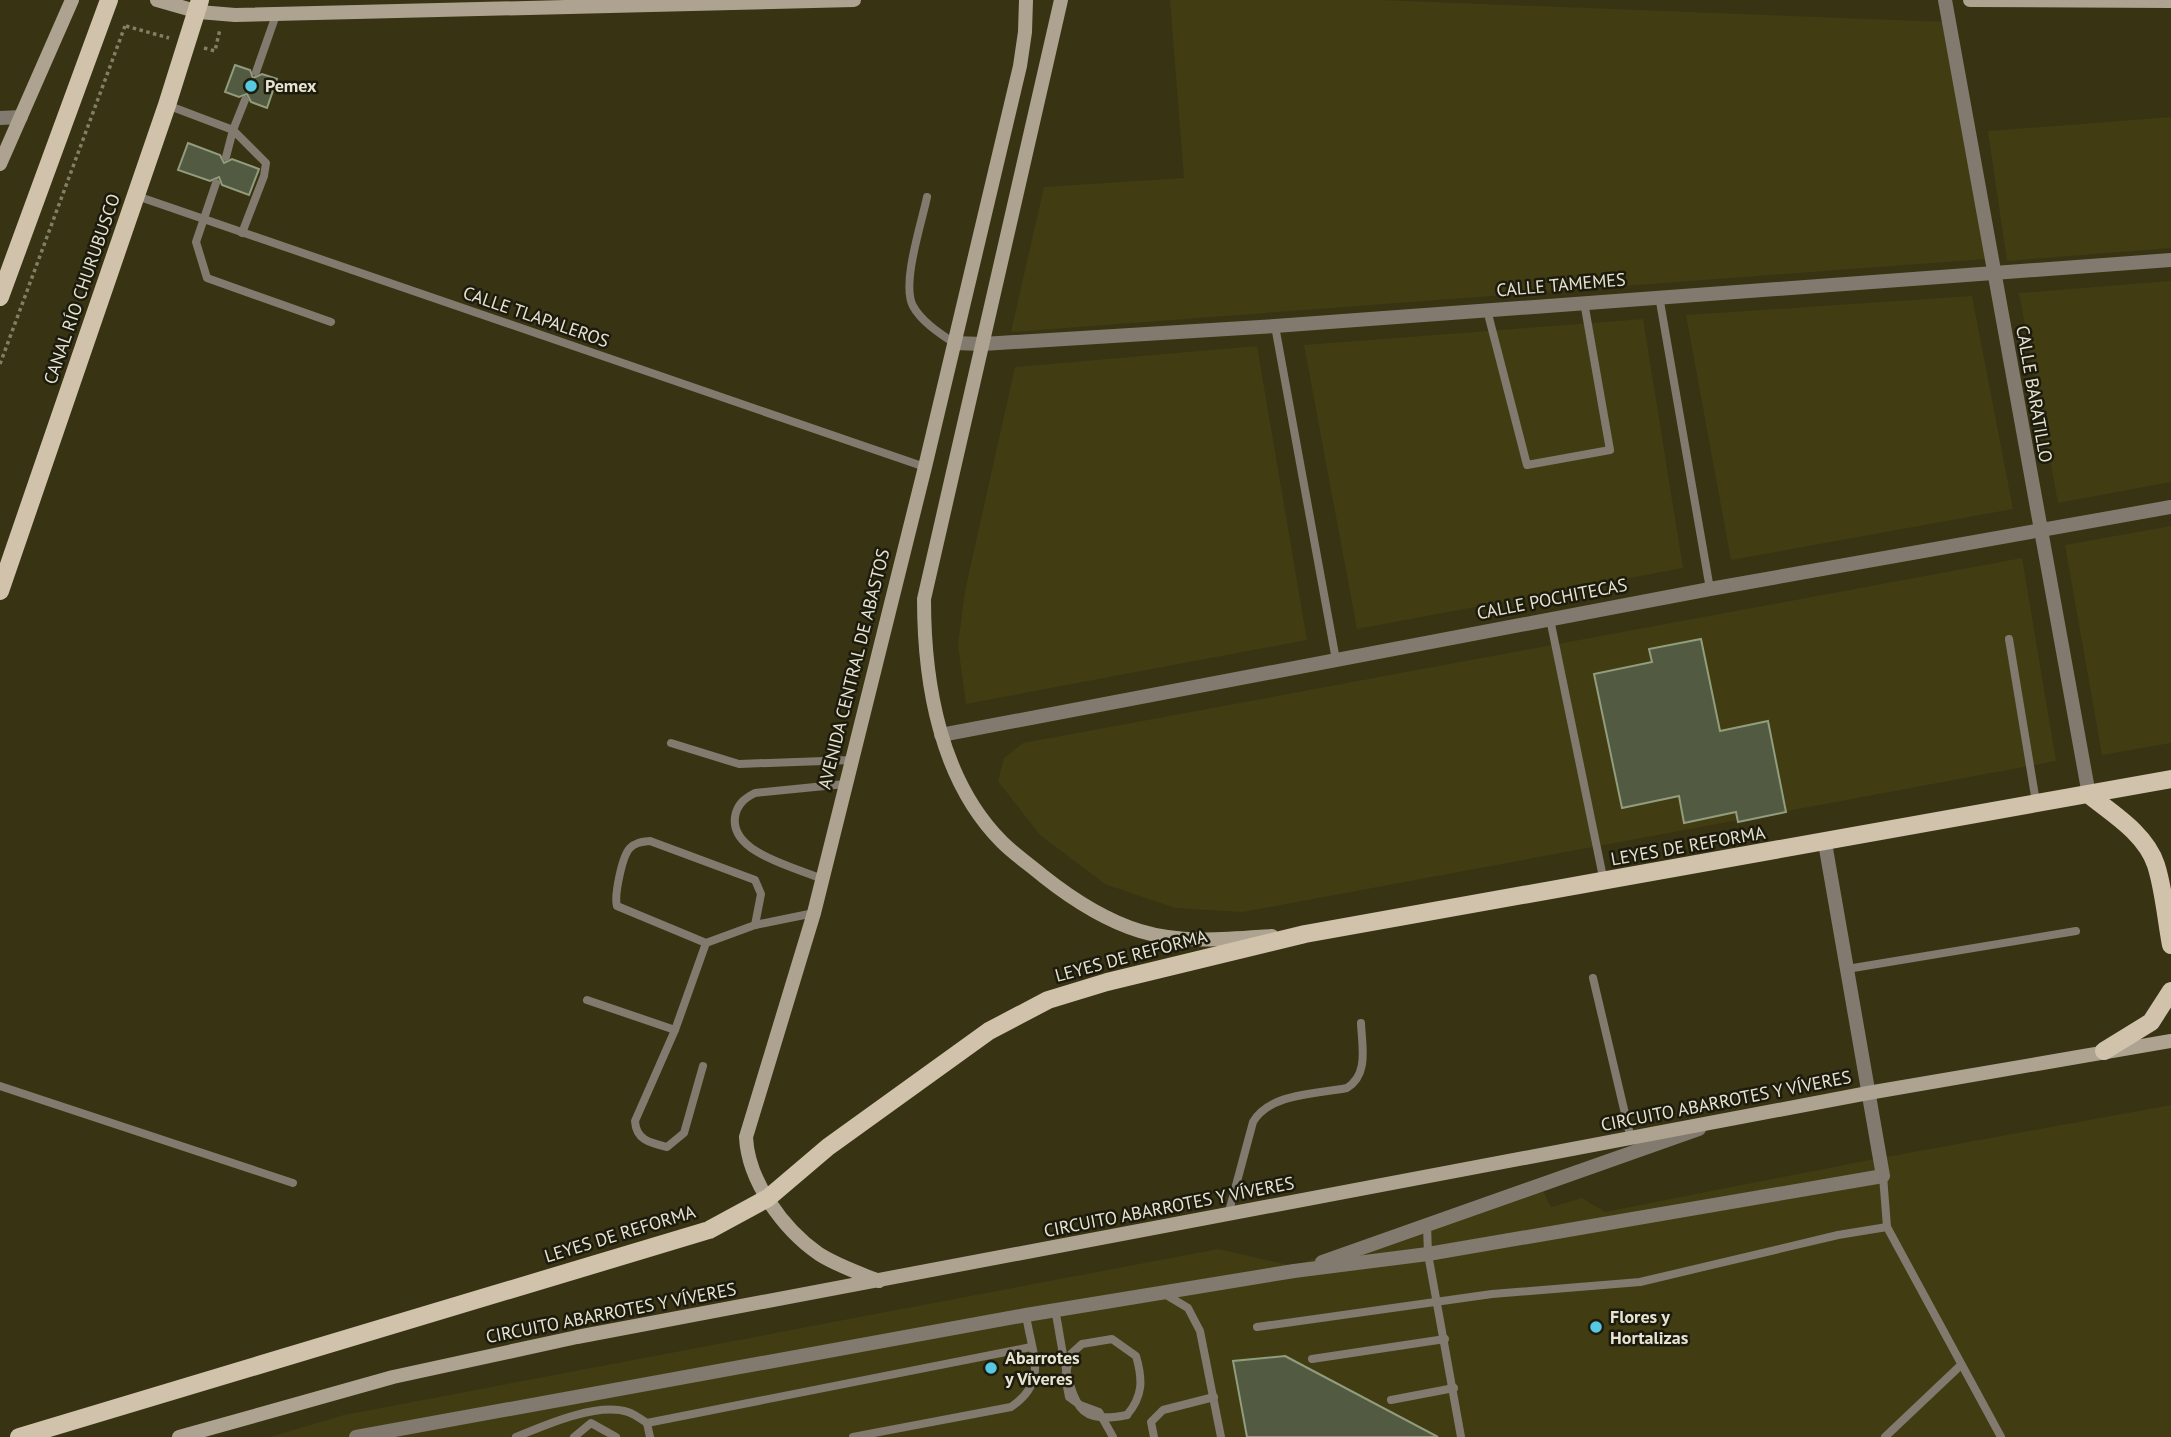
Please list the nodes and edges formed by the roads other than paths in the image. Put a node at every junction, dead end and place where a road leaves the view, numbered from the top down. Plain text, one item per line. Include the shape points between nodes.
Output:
1 (72, 0) edge
2 (109, 0) edge
3 (157, 0) edge
4 (855, 0) edge
5 (1026, 0) edge
6 (1061, 0) edge
7 (1945, 0) edge
8 (1970, 0) edge
9 (2171, 1) edge
10 (199, 6) edge
11 (276, 15) junction
12 (256, 72) dead end
13 (246, 100) dead end
14 (167, 105) junction
15 (21, 117) junction
16 (0, 118) edge
17 (233, 130) junction
18 (226, 157) dead end
19 (0, 164) edge
20 (216, 183) dead end
21 (137, 196) junction
22 (927, 197) dead end
23 (204, 220) junction
24 (242, 233) junction
25 (2171, 260) edge
26 (1993, 273) junction
27 (1659, 296) junction
28 (0, 298) edge
29 (1584, 301) junction
30 (1487, 310) junction
31 (331, 322) dead end
32 (1275, 326) junction
33 (954, 343) junction
34 (982, 344) junction
35 (925, 467) junction
36 (2171, 507) edge
37 (2039, 532) junction
38 (1710, 589) junction
39 (0, 592) edge
40 (1550, 619) junction
41 (2009, 639) dead end
42 (1336, 660) junction
43 (941, 735) junction
44 (671, 743) dead end
45 (852, 760) junction
46 (2171, 779) edge
47 (845, 784) junction
48 (2088, 795) junction
49 (2037, 804) junction
50 (1825, 844) junction
51 (822, 879) junction
52 (1604, 882) junction
53 (814, 913) junction
54 (755, 925) junction
55 (2076, 930) dead end
56 (1305, 934) junction
57 (706, 943) junction
58 (2171, 946) edge
59 (1847, 969) junction
60 (1593, 978) dead end
61 (2171, 991) edge
62 (587, 1000) dead end
63 (1361, 1023) dead end
64 (675, 1030) junction
65 (2171, 1041) edge
66 (2104, 1051) junction
67 (703, 1066) dead end
68 (0, 1086) edge
69 (1868, 1093) junction
70 (1720, 1122) junction
71 (1630, 1139) junction
72 (1883, 1175) junction
73 (293, 1184) dead end
74 (768, 1198) junction
75 (1228, 1215) junction
76 (1427, 1225) junction
77 (1886, 1227) junction
78 (1427, 1255) junction
79 (1294, 1271) junction
80 (880, 1282) junction
81 (1161, 1292) junction
82 (1436, 1301) junction
83 (1055, 1310) junction
84 (1026, 1315) junction
85 (1257, 1327) dead end
86 (1445, 1339) junction
87 (1031, 1347) junction
88 (1312, 1359) dead end
89 (1961, 1365) junction
90 (1454, 1388) junction
91 (1214, 1397) junction
92 (1391, 1400) dead end
93 (647, 1423) junction
94 (19, 1437) edge
95 (179, 1437) edge
96 (356, 1437) edge
97 (516, 1437) edge
98 (574, 1437) edge
99 (616, 1437) edge
100 (650, 1437) edge
101 (853, 1437) edge
102 (1113, 1437) edge
103 (1154, 1437) edge
104 (1222, 1437) edge
105 (1462, 1437) edge
106 (1885, 1437) edge
107 (2001, 1437) edge

1 - 15 main road
2 - 28 main road
3 - 10 main road
4 - 11 main road
5 - 33 main road, AVENIDA CENTRAL DE ABASTOS via 1020,66
6 - 34 main road
7 - 26 street, CALLE BARATILLO
8 - 9 main road
10 - 11 main road
10 - 14 main road, CANAL RÍO CHURUBUSCO
11 - 12 lane
13 - 17 lane
14 - 17 lane
14 - 21 main road, CANAL RÍO CHURUBUSCO
15 - 16 street
15 - 19 main road
17 - 18 lane
17 - 24 lane via 266,163
20 - 23 lane
21 - 23 lane, CALLE TLAPALEROS
21 - 39 main road, CANAL RÍO CHURUBUSCO
22 - 33 lane via 908,291 913,307
23 - 24 lane, CALLE TLAPALEROS
23 - 31 lane via 196,242 206,278
24 - 35 lane, CALLE TLAPALEROS
25 - 26 street, CALLE TAMEMES
26 - 27 street, CALLE TAMEMES
26 - 37 street, CALLE BARATILLO
27 - 29 street, CALLE TAMEMES
27 - 38 lane
29 - 30 street, CALLE TAMEMES
29 - 30 lane via 1610,450 1527,465
30 - 32 street, CALLE TAMEMES
32 - 34 street, CALLE TAMEMES
32 - 42 lane
33 - 34 street, CALLE TAMEMES
33 - 35 main road, AVENIDA CENTRAL DE ABASTOS
34 - 43 main road via 924,599 924,649
35 - 45 main road, AVENIDA CENTRAL DE ABASTOS
36 - 37 street, CALLE POCHITECAS
37 - 38 street, CALLE POCHITECAS
37 - 48 street, CALLE BARATILLO
38 - 40 street, CALLE POCHITECAS
40 - 42 street, CALLE POCHITECAS
40 - 52 lane
41 - 49 lane
42 - 43 street, CALLE POCHITECAS
43 - 56 main road via 961,786 1001,841 1076,902 1141,931 1167,935 1205,940
44 - 45 lane via 739,764
45 - 47 main road, AVENIDA CENTRAL DE ABASTOS
46 - 48 main road, LEYES DE REFORMA
47 - 51 main road, AVENIDA CENTRAL DE ABASTOS
47 - 51 lane via 755,793 736,811 737,835 748,848
48 - 49 main road, LEYES DE REFORMA
48 - 58 main road via 2147,847 2156,864
49 - 50 main road, LEYES DE REFORMA
50 - 52 main road, LEYES DE REFORMA
50 - 59 street
51 - 53 main road, AVENIDA CENTRAL DE ABASTOS
52 - 56 main road, LEYES DE REFORMA
53 - 54 lane
53 - 74 main road, AVENIDA CENTRAL DE ABASTOS via 746,1137 752,1174
54 - 57 lane
54 - 57 lane via 761,894 755,880 650,841 637,842 627,850 617,906
55 - 59 lane
56 - 74 main road, LEYES DE REFORMA via 1048,1000 989,1031 908,1087
57 - 64 lane
59 - 69 street
60 - 71 lane
61 - 66 main road via 2151,1022
62 - 64 lane
63 - 75 lane via 1362,1070 1356,1082 1347,1088 1274,1102 1260,1110
64 - 67 lane via 635,1121 646,1142 667,1147 684,1133
65 - 66 main road, CIRCUITO ABARROTES Y VÍVERES
66 - 69 main road, CIRCUITO ABARROTES Y VÍVERES
68 - 73 lane
69 - 70 main road, CIRCUITO ABARROTES Y VÍVERES
69 - 72 street
70 - 71 main road, CIRCUITO ABARROTES Y VÍVERES
70 - 76 street
71 - 75 main road, CIRCUITO ABARROTES Y VÍVERES
72 - 77 lane
72 - 78 street
74 - 80 main road, AVENIDA CENTRAL DE ABASTOS via 818,1253
74 - 94 main road, LEYES DE REFORMA via 709,1230
75 - 80 main road, CIRCUITO ABARROTES Y VÍVERES
76 - 78 lane
76 - 79 street
77 - 82 lane via 1640,1282
77 - 89 lane
78 - 79 street
78 - 82 lane
79 - 81 street
80 - 95 main road, CIRCUITO ABARROTES Y VÍVERES via 577,1337 393,1377
81 - 83 street
81 - 91 lane via 1188,1308 1200,1331
82 - 85 lane
82 - 86 lane
83 - 84 street
83 - 102 lane, bridge via 1069,1376 1080,1408 1091,1416 1112,1418 1127,1415 1136,1404 1142,1386 1136,1356 1112,1339 1082,1345 1071,1353 1065,1376 1069,1397 1080,1405 1098,1412
84 - 87 lane
84 - 96 street
86 - 88 lane
86 - 90 lane
87 - 93 lane
87 - 101 lane via 1036,1380 1027,1396 1011,1407
89 - 106 lane
89 - 107 lane
90 - 92 lane
90 - 105 lane
91 - 103 lane via 1163,1410 1152,1422
91 - 104 lane
93 - 97 lane via 628,1412 610,1410 554,1420
93 - 100 lane
98 - 99 lane via 590,1423

